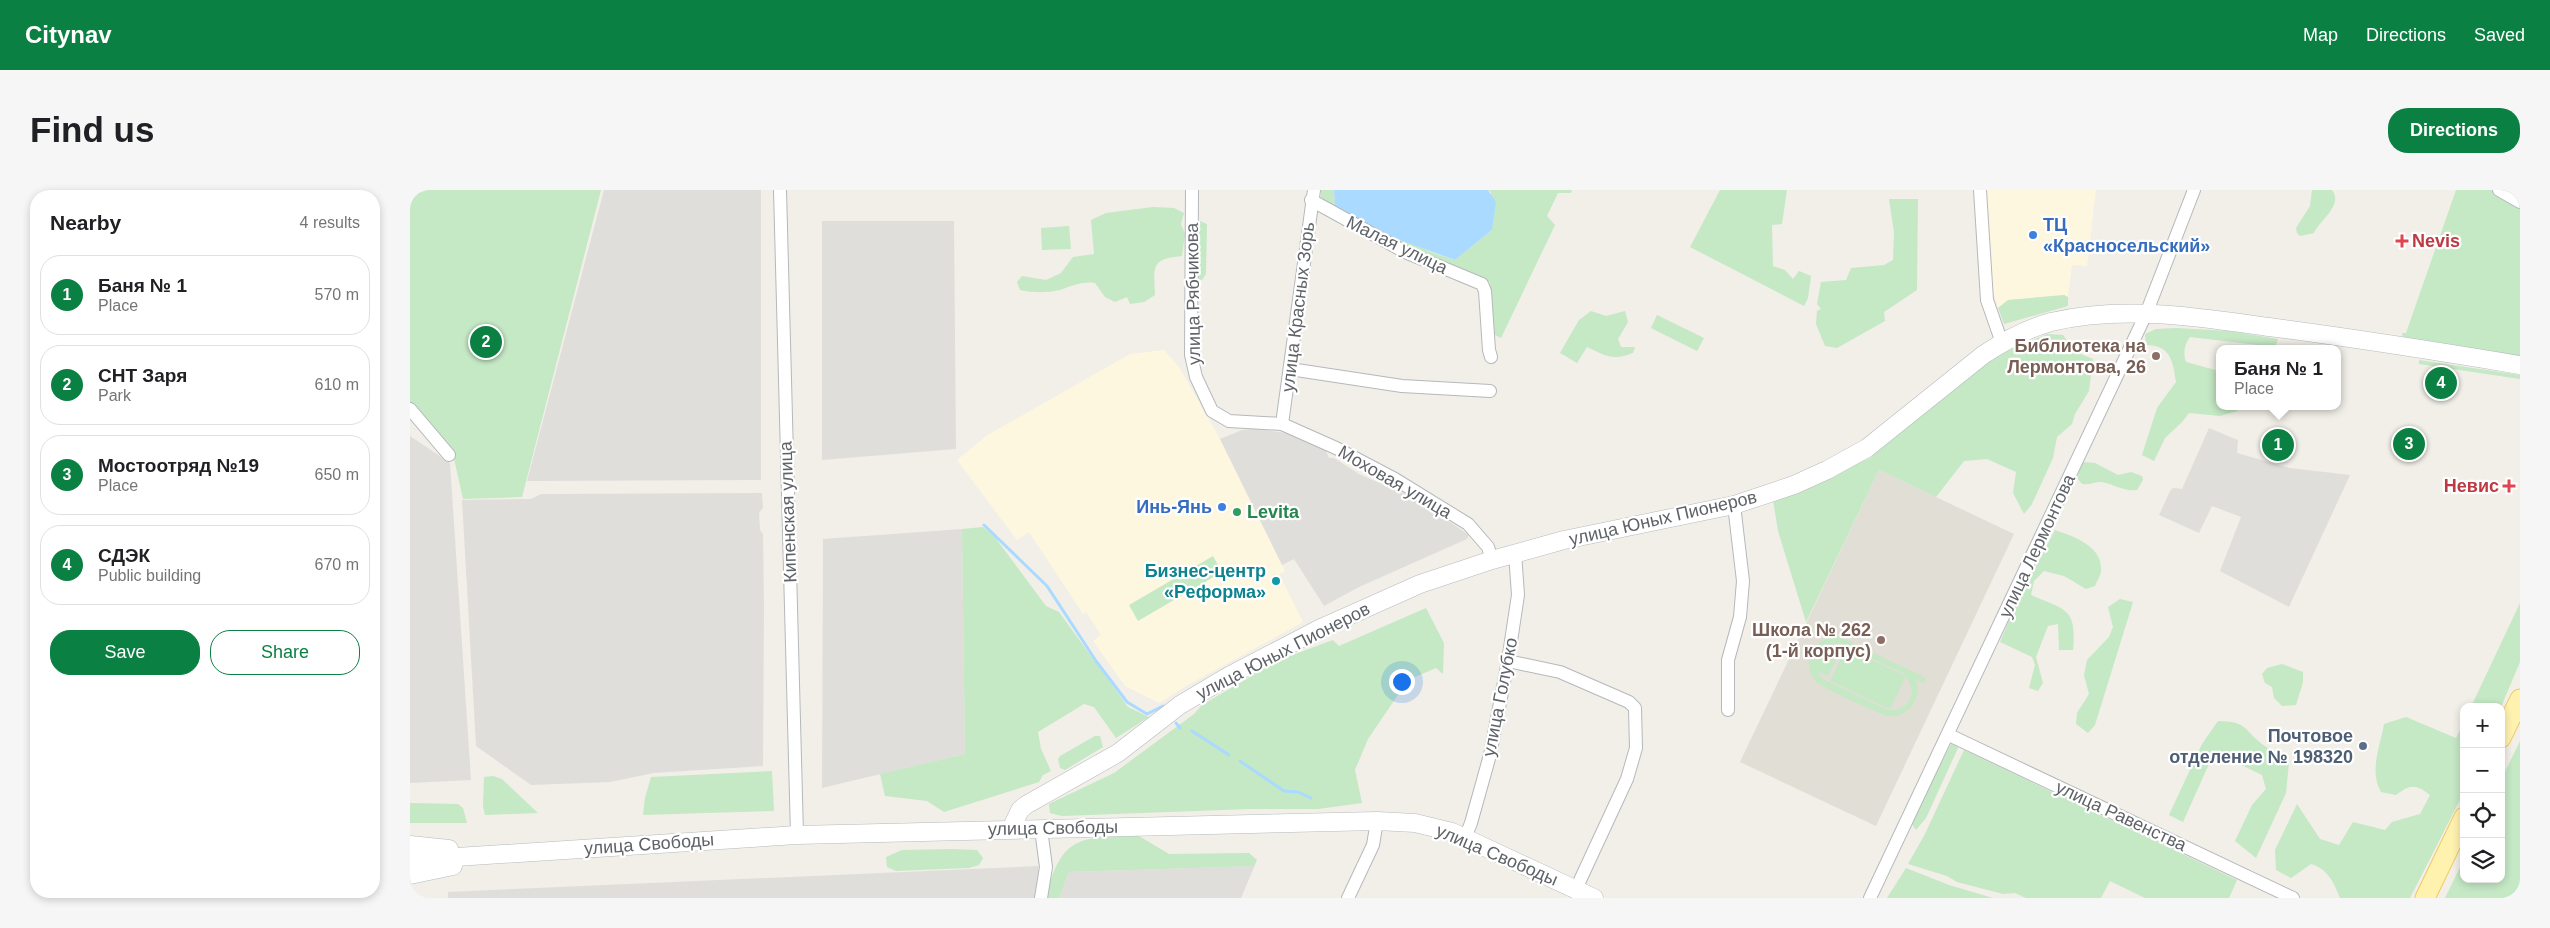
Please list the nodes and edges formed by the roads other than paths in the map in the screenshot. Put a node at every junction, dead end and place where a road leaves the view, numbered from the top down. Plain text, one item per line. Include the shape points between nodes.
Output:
1 (780, 190) edge
2 (1192, 190) edge
3 (1980, 190) edge
4 (2194, 190) edge
5 (2500, 190) edge
6 (1313, 195) edge
7 (2520, 202) edge
8 (2146, 314) junction
9 (2002, 343) junction
10 (1491, 357) dead end
11 (2520, 365) edge
12 (1290, 369) junction
13 (1490, 391) dead end
14 (410, 408) edge
15 (1282, 424) junction
16 (449, 455) dead end
17 (1734, 505) junction
18 (1516, 553) junction
19 (1492, 560) junction
20 (1508, 661) junction
21 (2520, 699) edge
22 (1728, 710) dead end
23 (2505, 730) edge
24 (1949, 734) junction
25 (1377, 821) junction
26 (2460, 825) edge
27 (1011, 829) junction
28 (1041, 829) junction
29 (797, 834) junction
30 (1465, 838) junction
31 (410, 845) edge
32 (497, 855) junction
33 (410, 860) edge
34 (410, 875) edge
35 (1584, 895) edge
36 (1041, 898) edge
37 (1348, 898) edge
38 (1870, 898) edge
39 (2293, 898) edge
40 (2425, 898) edge

1 - 29 street, Кипенская улица
2 - 15 street, улица Рябчикова via 1190,337 1196,377 1203,396 1212,411 1229,421
3 - 9 street via 1987,300
4 - 8 street, улица Лермонтова
5 - 7 street
6 - 10 street, Малая улица via 1405,252 1482,284
6 - 12 street, улица Красных Зорь
8 - 9 main road, улица Юных Пионеров via 2076,317 2050,322
8 - 11 main road, улица Юных Пионеров via 2296,330
8 - 24 street, улица Лермонтова
9 - 17 main road, улица Юных Пионеров via 1860,452 1794,485
12 - 13 street via 1402,386
12 - 15 street, улица Красных Зорь
14 - 16 street
15 - 19 street, Моховая улица via 1395,479 1468,524 1488,547
17 - 18 main road, улица Юных Пионеров
17 - 22 street via 1743,581 1739,623 1728,660
18 - 19 main road, улица Юных Пионеров
18 - 20 street, улица Голубко via 1518,595
19 - 27 main road, улица Юных Пионеров via 1420,584 1319,629 1227,677 1180,705 1118,753 1026,804
20 - 30 street, улица Голубко via 1490,755
20 - 35 street via 1560,672 1629,702 1635,708 1636,748
21 - 23 main road
24 - 38 street, улица Лермонтова
24 - 39 street, улица Равенства
25 - 28 main road, улица Свободы
25 - 30 main road, улица Свободы via 1415,823
25 - 37 street via 1373,845
26 - 40 main road
27 - 28 main road, улица Свободы
27 - 29 main road, улица Свободы
28 - 36 street via 1046,867
29 - 32 main road, улица Свободы
30 - 35 main road, улица Свободы
31 - 32 main road, улица Свободы
32 - 33 main road, улица Свободы
32 - 34 main road, улица Свободы

